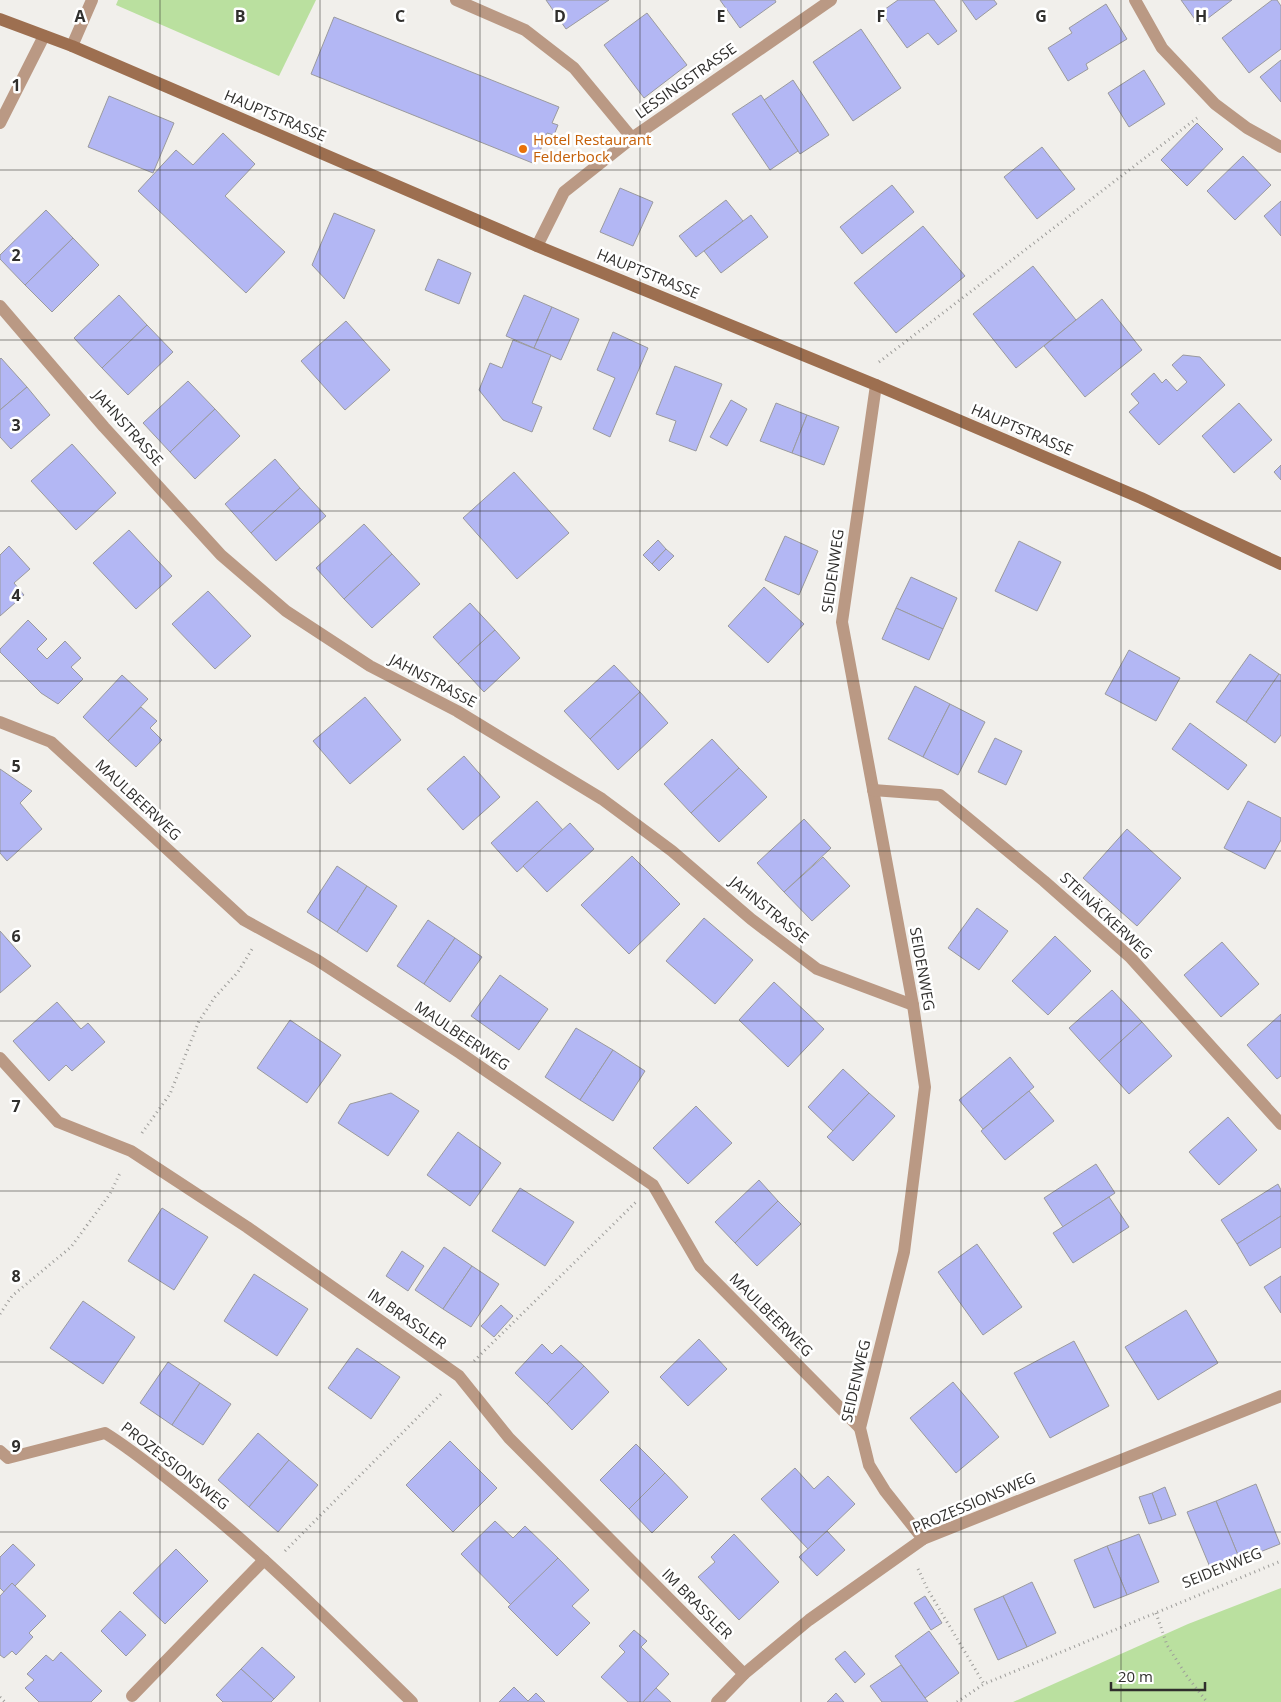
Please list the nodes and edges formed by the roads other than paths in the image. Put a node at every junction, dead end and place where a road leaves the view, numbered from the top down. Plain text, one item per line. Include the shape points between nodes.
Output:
1 (92, 0) edge
2 (456, 0) edge
3 (831, 0) edge
4 (1135, 0) edge
5 (0, 20) edge
6 (44, 36) junction
7 (72, 46) junction
8 (0, 123) edge
9 (632, 138) junction
10 (1281, 147) edge
11 (537, 246) junction
12 (0, 306) edge
13 (876, 386) junction
14 (1281, 564) edge
15 (0, 722) edge
16 (873, 790) junction
17 (913, 1006) junction
18 (0, 1058) edge
19 (1281, 1124) edge
20 (1281, 1396) edge
21 (860, 1428) junction
22 (0, 1451) edge
23 (923, 1539) junction
24 (264, 1560) junction
25 (744, 1674) junction
26 (132, 1696) dead end
27 (412, 1702) edge
28 (717, 1702) edge

1 - 7 street
2 - 9 street via 525,30 560,57 574,68
3 - 9 street, LESSINGSTRASSE
4 - 10 street via 1162,48 1215,104 1247,128
5 - 6 main road, HAUPTSTRASSE
6 - 7 main road, HAUPTSTRASSE
6 - 8 street
7 - 11 main road, HAUPTSTRASSE
9 - 11 street, LESSINGSTRASSE via 564,192
11 - 13 main road, HAUPTSTRASSE
12 - 17 street, JAHNSTRASSE via 104,427 221,555 286,611 370,666 457,711 602,798 817,969
13 - 14 main road, HAUPTSTRASSE via 1141,498
13 - 16 street, SEIDENWEG via 842,622
15 - 21 street, MAULBEERWEG via 51,742 244,920 317,960 653,1185 700,1266
16 - 17 street, SEIDENWEG
16 - 19 street, STEINÄCKERWEG via 940,795 1130,957
17 - 21 street, SEIDENWEG via 925,1087 904,1252
18 - 25 street, IM BRASSLER via 58,1122 130,1151 248,1227 459,1376 509,1438
20 - 23 street, PROZESSIONSWEG
21 - 23 street, SEIDENWEG via 869,1465
22 - 24 street, PROZESSIONSWEG via 8,1458 105,1433 137,1454
23 - 25 street, PROZESSIONSWEG via 809,1620
24 - 26 street
24 - 27 street, PROZESSIONSWEG
25 - 28 street, PROZESSIONSWEG

